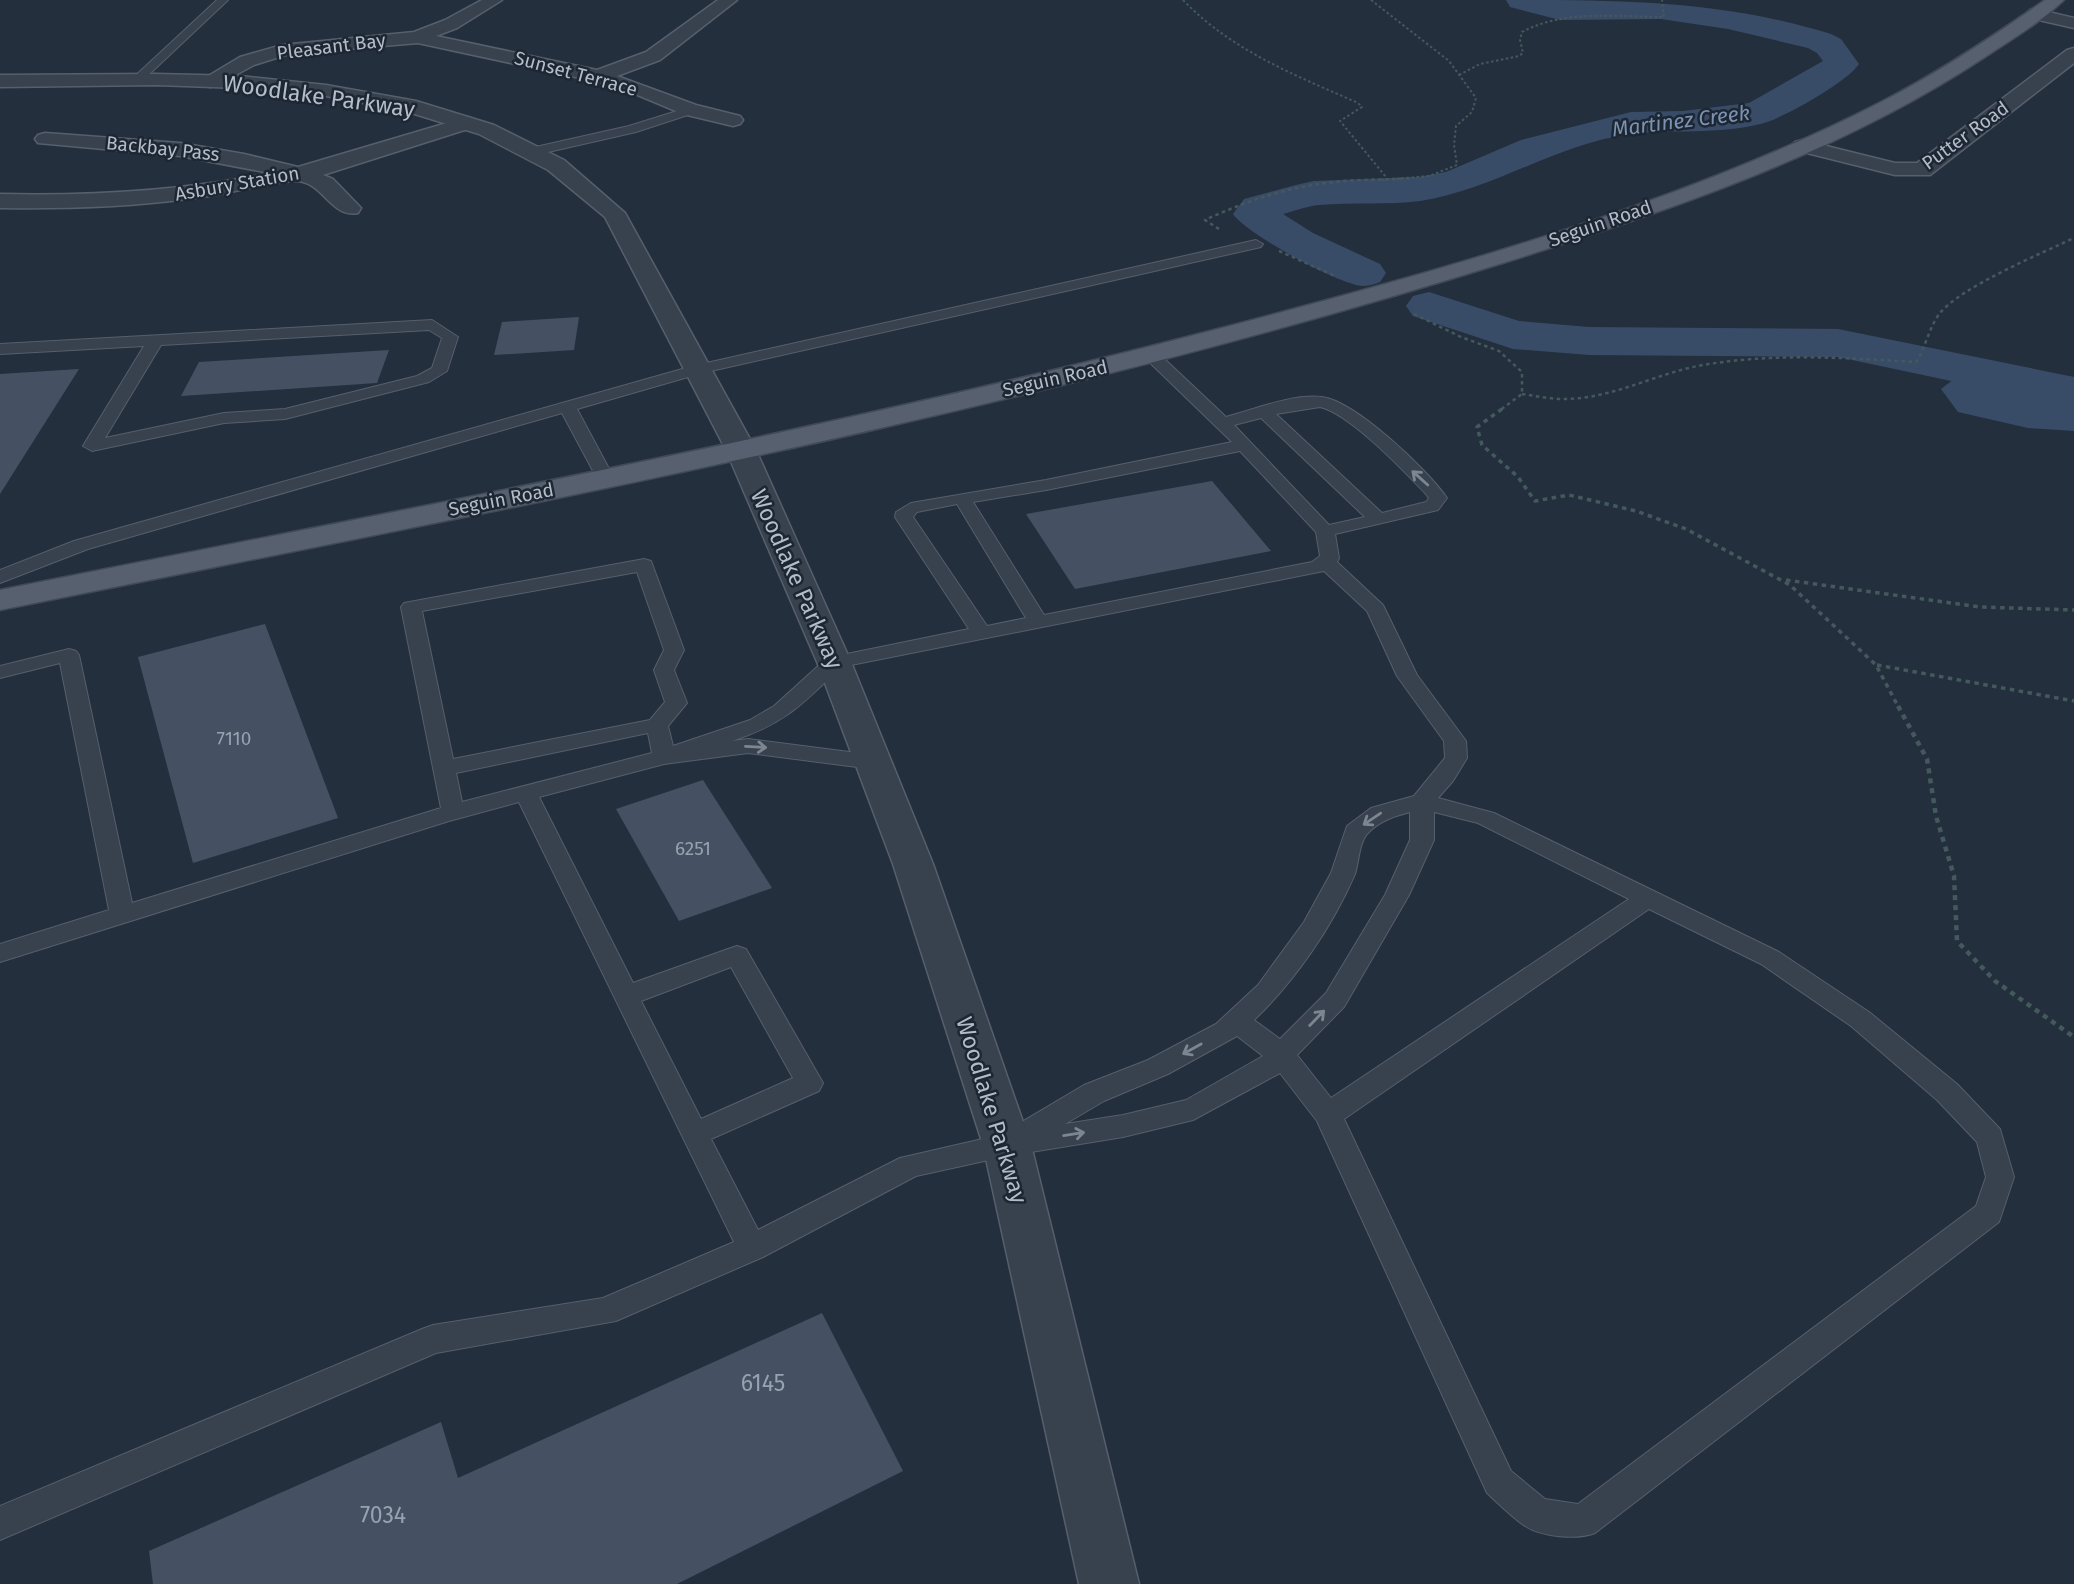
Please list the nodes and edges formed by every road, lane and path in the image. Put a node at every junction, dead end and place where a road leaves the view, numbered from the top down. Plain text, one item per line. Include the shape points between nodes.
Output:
1 (223, 0) edge
2 (494, 0) edge
3 (729, 0) edge
4 (1183, 0) edge
5 (1371, 0) edge
6 (1662, 0) edge
7 (2056, 0) edge
8 (2036, 15) junction
9 (2074, 23) edge
10 (417, 37) junction
11 (318, 49) junction
12 (2074, 54) edge
13 (1459, 75) junction
14 (598, 76) junction
15 (138, 79) junction
16 (0, 81) edge
17 (210, 81) junction
18 (246, 83) junction
19 (693, 110) junction
20 (733, 120) dead end
21 (467, 123) junction
22 (45, 139) dead end
23 (1802, 146) junction
24 (535, 151) junction
25 (299, 174) junction
26 (1386, 178) junction
27 (0, 201) edge
28 (350, 208) dead end
29 (2074, 238) edge
30 (1256, 244) junction
31 (1339, 278) dead end
32 (1413, 314) dead end
33 (155, 341) junction
34 (0, 349) edge
35 (1151, 355) junction
36 (699, 369) junction
37 (1522, 394) junction
38 (568, 408) junction
39 (1264, 412) junction
40 (1223, 423) junction
41 (1244, 445) junction
42 (741, 450) junction
43 (605, 478) junction
44 (962, 498) junction
45 (1378, 520) junction
46 (1325, 531) junction
47 (1325, 562) junction
48 (0, 577) edge
49 (1781, 579) junction
50 (0, 600) edge
51 (2074, 610) edge
52 (1037, 620) junction
53 (981, 632) junction
54 (834, 662) junction
55 (1876, 665) junction
56 (0, 671) edge
57 (2074, 701) edge
58 (657, 725) junction
59 (664, 757) junction
60 (873, 762) junction
61 (444, 768) junction
62 (525, 792) junction
63 (1422, 801) junction
64 (453, 811) junction
65 (1648, 898) junction
66 (121, 914) junction
67 (0, 953) edge
68 (626, 996) junction
69 (1236, 1021) junction
70 (2074, 1037) edge
71 (1282, 1055) junction
72 (1328, 1115) junction
73 (694, 1134) junction
74 (1007, 1145) junction
75 (752, 1248) junction
76 (0, 1523) edge
77 (1109, 1584) edge

1 - 15 lane
2 - 10 street, Pleasant Bay
3 - 14 street via 653,56
4 - 26 path via 1196,15 1262,59 1358,103 1362,107 1340,121
5 - 13 path via 1449,61
6 - 13 path via 1661,18 1561,19 1534,25 1522,32 1522,53
7 - 8 main road, Seguin Road
8 - 9 street
8 - 23 main road, Seguin Road via 1917,91
10 - 11 street, Pleasant Bay via 379,48
10 - 14 street, Sunset Terrace
11 - 17 street, Pleasant Bay via 264,55
11 - 18 street, Pleasant Bay
12 - 23 street, Putter Road via 1922,170 1895,169
13 - 26 path via 1476,98 1472,112 1456,126 1457,165 1441,175
14 - 19 street, Sunset Terrace
15 - 16 street, Woodlake Parkway
15 - 17 street, Woodlake Parkway
17 - 18 street, Woodlake Parkway
18 - 21 street, Woodlake Parkway via 354,96
19 - 20 street, Sunset Terrace
19 - 24 lane
21 - 24 street, Woodlake Parkway
21 - 25 street, Asbury Station
22 - 25 street, Backbay Pass via 181,148
23 - 35 main road, Seguin Road via 1570,234
24 - 36 street, Woodlake Parkway via 592,189 614,213
25 - 27 street, Asbury Station via 127,200
25 - 28 street, Backbay Pass via 325,184
26 - 30 path via 1303,186 1241,203 1205,220 1234,239
29 - 37 path via 1999,275 1941,311 1916,362 1753,358 1705,364 1602,394 1565,399
30 - 31 path
30 - 36 lane
32 - 37 path via 1499,351 1521,372
33 - 33 lane via 432,326 450,337 439,371 423,379 285,414 224,418 92,446
33 - 34 lane
35 - 40 lane
35 - 42 main road, Seguin Road
36 - 38 lane
36 - 42 street, Woodlake Parkway
37 - 49 path via 1476,427 1482,445 1518,477 1535,501 1569,495 1636,511 1686,529
38 - 43 lane
38 - 48 lane via 81,545
39 - 40 lane
39 - 45 lane
45 -> 39 lane via 1432,506 1438,498 1338,406 1311,402
40 - 41 lane
41 - 44 lane
41 - 46 lane
42 - 43 main road, Seguin Road
42 - 54 street, Woodlake Parkway
43 - 50 main road, Seguin Road
44 - 52 lane
44 - 53 lane via 911,508 904,517
45 - 46 lane
46 - 47 lane via 1330,558
47 - 52 lane via 1318,567
47 - 63 lane via 1376,610 1407,676 1455,741 1456,758
49 - 51 path via 1980,607
49 - 55 path
52 - 53 lane
53 - 54 lane
54 - 59 lane via 782,711 758,725
54 - 60 street, Woodlake Parkway
55 - 57 path
55 - 70 path via 1927,759 1936,816 1954,876 1957,941 1995,981
56 - 66 lane via 69,655
58 - 59 lane
58 - 61 lane
58 - 61 lane via 676,703 664,670 674,650 644,565 411,607
59 -> 60 lane via 748,746
59 - 62 lane
60 - 74 street, Woodlake Parkway via 913,864
61 - 64 lane
62 - 64 lane
62 - 68 lane
63 - 65 lane via 1486,818
63 -> 69 lane via 1379,813 1355,831 1342,873 1314,927 1267,992
71 -> 63 lane via 1335,1000 1397,895 1422,840
64 - 66 lane
65 - 72 lane
65 - 72 lane via 1770,958 1860,1019 1947,1092 1990,1137 2000,1177 1989,1213 1583,1521 1538,1515 1499,1482
66 - 67 lane
68 - 73 lane
68 - 73 lane via 737,955 809,1083
69 - 71 lane
69 -> 74 lane via 1158,1067 1094,1093
71 - 72 lane
74 -> 71 lane via 1193,1109
73 - 75 lane
74 - 75 lane via 910,1166
74 - 77 street, Woodlake Parkway
75 - 76 lane via 605,1311 433,1339

